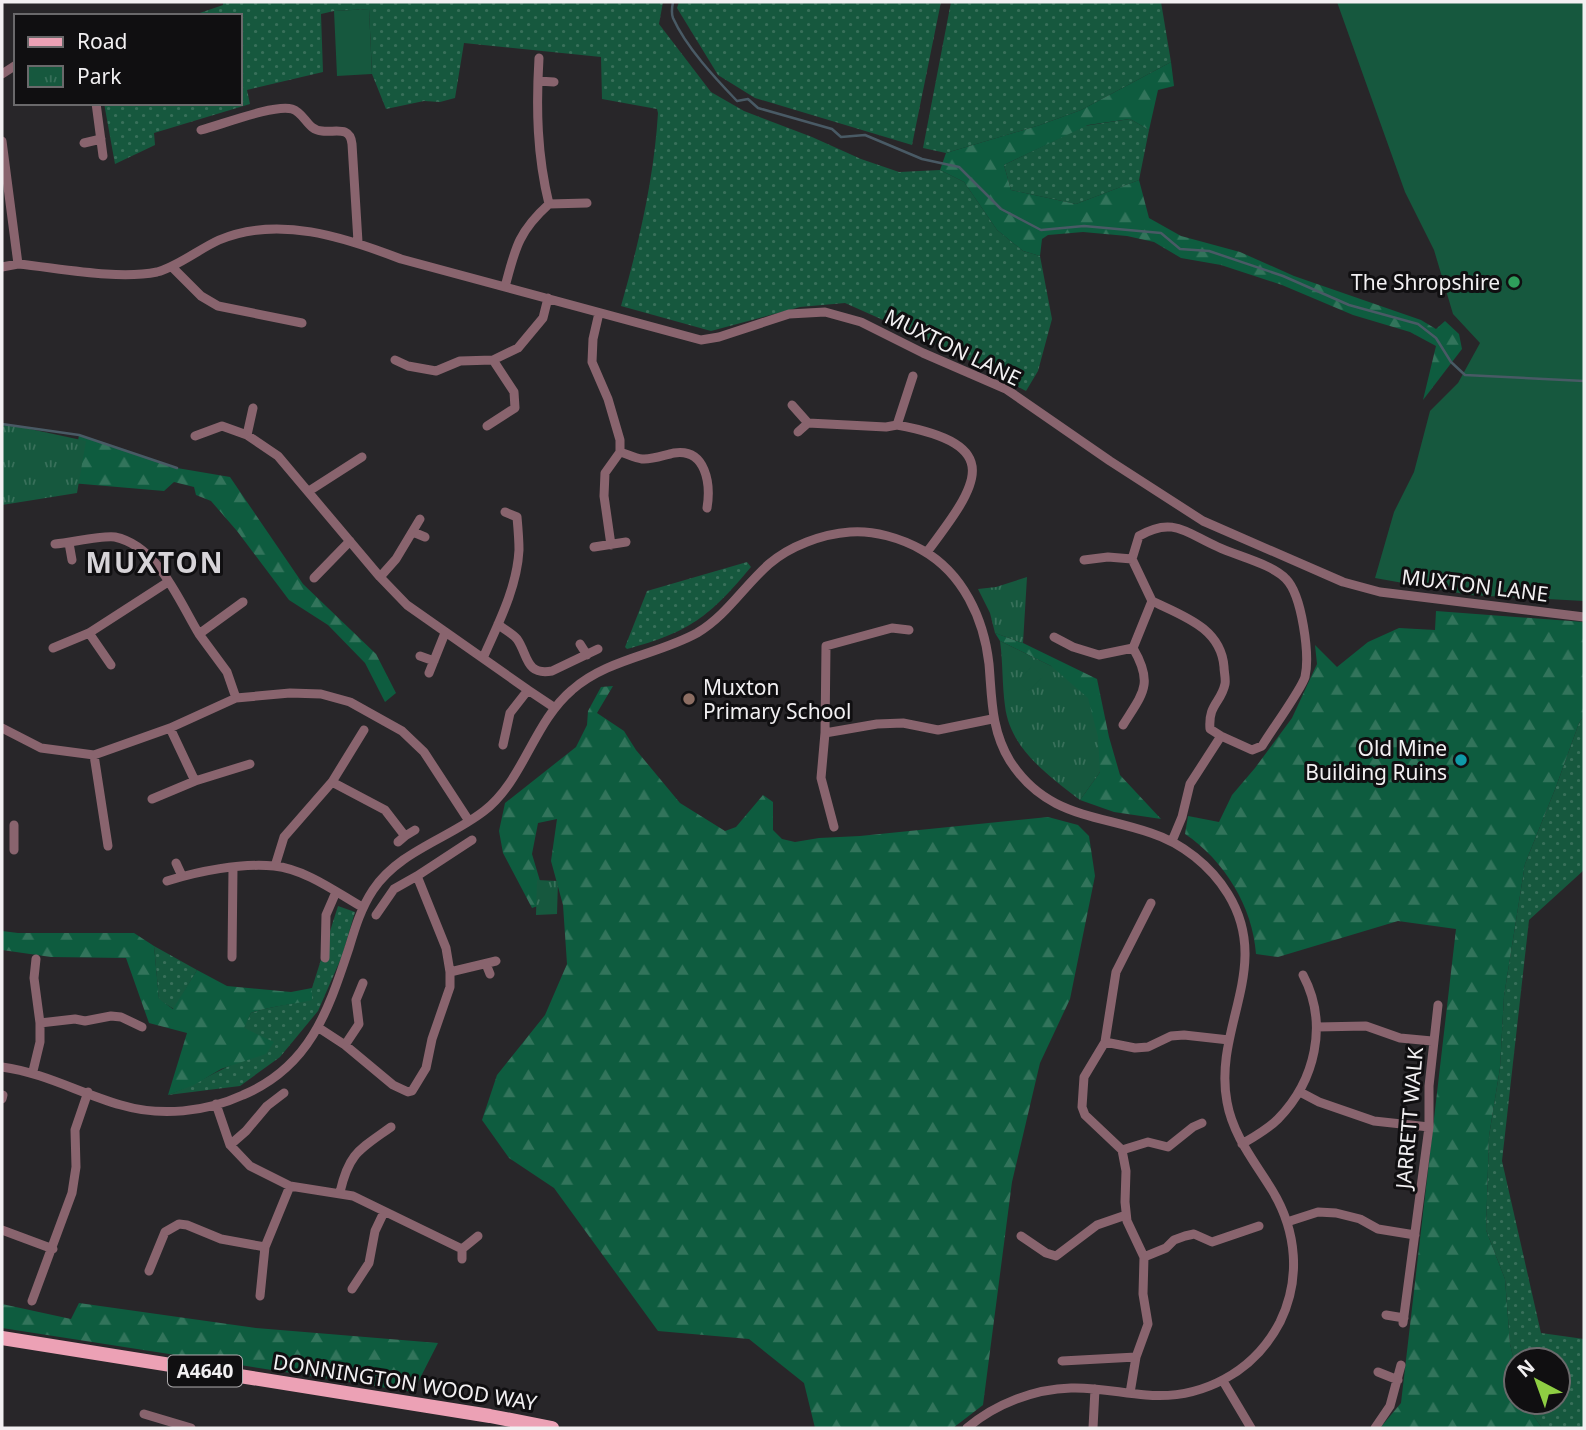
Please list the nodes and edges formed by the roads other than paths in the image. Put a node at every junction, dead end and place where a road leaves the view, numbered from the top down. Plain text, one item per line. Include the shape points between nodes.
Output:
1 (539, 58) dead end
2 (538, 81) junction
3 (554, 82) dead end
4 (96, 105) edge
5 (201, 130) dead end
6 (101, 139) junction
7 (2, 141) edge
8 (84, 143) dead end
9 (103, 156) dead end
10 (4, 176) edge
11 (587, 202) dead end
12 (549, 204) junction
13 (358, 242) junction
14 (18, 264) junction
15 (2, 267) edge
16 (172, 267) junction
17 (505, 287) junction
18 (548, 298) junction
19 (599, 313) junction
20 (302, 323) dead end
21 (395, 360) dead end
22 (493, 360) junction
23 (913, 376) dead end
24 (792, 405) dead end
25 (253, 408) dead end
26 (808, 423) junction
27 (897, 425) junction
28 (487, 426) dead end
29 (798, 432) dead end
30 (247, 435) junction
31 (195, 436) dead end
32 (620, 452) junction
33 (362, 457) dead end
34 (309, 491) junction
35 (707, 508) dead end
36 (505, 512) dead end
37 (420, 519) dead end
38 (413, 532) junction
39 (425, 537) dead end
40 (350, 541) junction
41 (626, 542) dead end
42 (69, 543) junction
43 (55, 544) dead end
44 (611, 545) junction
45 (594, 547) dead end
46 (927, 552) junction
47 (1132, 559) junction
48 (72, 560) dead end
49 (1084, 560) dead end
50 (380, 577) junction
51 (313, 578) dead end
52 (168, 582) junction
53 (1152, 601) junction
54 (243, 602) dead end
55 (1584, 617) edge
56 (498, 624) junction
57 (909, 630) dead end
58 (89, 633) junction
59 (445, 633) junction
60 (199, 634) junction
61 (1054, 637) dead end
62 (580, 644) dead end
63 (52, 648) dead end
64 (1133, 648) junction
65 (598, 649) dead end
66 (586, 655) junction
67 (420, 656) dead end
68 (483, 658) junction
69 (434, 661) junction
70 (111, 665) dead end
71 (429, 673) dead end
72 (528, 690) junction
73 (236, 698) junction
74 (555, 708) junction
75 (992, 719) junction
76 (1123, 725) dead end
77 (170, 728) junction
78 (2, 729) edge
79 (364, 730) dead end
80 (825, 733) junction
81 (1221, 736) junction
82 (503, 744) dead end
83 (94, 755) junction
84 (250, 764) dead end
85 (195, 781) junction
86 (331, 782) junction
87 (158, 800) dead end
88 (469, 821) junction
89 (14, 825) dead end
90 (834, 827) dead end
91 (415, 830) dead end
92 (2, 836) edge
93 (13, 836) junction
94 (472, 840) dead end
95 (1172, 841) junction
96 (108, 846) dead end
97 (14, 849) dead end
98 (176, 863) dead end
99 (275, 866) junction
100 (233, 869) junction
101 (182, 876) junction
102 (418, 876) junction
103 (167, 881) dead end
104 (336, 891) junction
105 (1151, 903) dead end
106 (362, 907) junction
107 (376, 915) dead end
108 (232, 957) dead end
109 (325, 958) dead end
110 (36, 959) dead end
111 (496, 961) dead end
112 (486, 964) junction
113 (22, 968) dead end
114 (34, 970) junction
115 (450, 972) junction
116 (490, 974) dead end
117 (1303, 975) dead end
118 (363, 983) dead end
119 (1438, 1005) dead end
120 (40, 1023) junction
121 (142, 1027) dead end
122 (1317, 1027) junction
123 (319, 1028) junction
124 (1229, 1040) junction
125 (1432, 1041) junction
126 (1105, 1042) junction
127 (345, 1045) junction
128 (2, 1067) edge
129 (33, 1071) junction
130 (88, 1093) junction
131 (284, 1093) dead end
132 (1300, 1093) junction
133 (216, 1104) junction
134 (1202, 1123) dead end
135 (1429, 1127) junction
136 (391, 1128) dead end
137 (1242, 1144) junction
138 (230, 1145) junction
139 (1122, 1150) junction
140 (290, 1186) junction
141 (340, 1192) junction
142 (384, 1212) junction
143 (1126, 1215) junction
144 (1287, 1222) junction
145 (1259, 1226) dead end
146 (2, 1230) edge
147 (1415, 1235) junction
148 (478, 1236) dead end
149 (1021, 1236) dead end
150 (265, 1247) junction
151 (53, 1249) junction
152 (1144, 1257) junction
153 (149, 1271) dead end
154 (352, 1289) dead end
155 (260, 1296) dead end
156 (32, 1301) dead end
157 (1386, 1315) dead end
158 (2, 1338) edge
159 (1136, 1357) junction
160 (1062, 1361) dead end
161 (1401, 1365) dead end
162 (1378, 1372) dead end
163 (1398, 1380) junction
164 (1223, 1381) junction
165 (1095, 1389) junction
166 (1130, 1393) junction
167 (144, 1414) dead end
168 (191, 1428) edge
169 (552, 1428) edge
170 (967, 1428) edge
171 (1093, 1428) edge
172 (1251, 1428) edge
173 (1375, 1428) edge

1 - 2 street
2 - 3 street
2 - 12 street via 538,146
4 - 6 street
5 - 13 street via 271,109 291,108 319,131 347,133 352,138
6 - 8 street
6 - 9 street
7 - 10 street
10 - 14 street
11 - 12 street
12 - 17 street via 522,233
13 - 16 street, MUXTON LANE via 267,227 220,239
13 - 17 street, MUXTON LANE via 401,259
14 - 15 street, MUXTON LANE
14 - 16 street, MUXTON LANE via 121,274
16 - 20 street via 218,306
17 - 18 street, MUXTON LANE
18 - 19 street, MUXTON LANE
18 - 22 street via 543,318 518,348
19 - 32 street via 592,362 608,398
19 - 55 street, MUXTON LANE via 701,340 789,314 825,312 861,322 1006,389 1203,521 1343,582 1380,592
21 - 22 street via 436,370 460,361
22 - 28 street via 514,393 515,408
23 - 27 street
24 - 26 street
25 - 30 street
26 - 27 street
26 - 29 street
27 - 46 street via 949,439 965,449 973,463 958,511
30 - 31 street via 222,426
30 - 34 street via 278,456
32 - 35 street via 643,460 687,452 698,458 707,473
32 - 44 street via 605,473
33 - 34 street
34 - 40 street
36 - 56 street via 520,514 519,549
37 - 38 street
38 - 39 street
38 - 50 street
40 - 50 street
40 - 51 street
41 - 44 street
42 - 43 street
42 - 48 street
42 - 52 street via 114,537 135,545
44 - 45 street
46 - 74 street via 864,532 843,532 795,547 773,561 704,629 591,676
46 - 75 street via 961,585 978,615 986,645
47 - 49 street
47 - 53 street
47 - 81 street via 1139,536 1156,527 1171,526 1265,566 1286,579 1298,602 1305,678 1262,746 1252,750
50 - 59 street via 407,605
52 - 58 street
52 - 60 street
53 - 64 street
53 - 81 street via 1213,635 1223,659 1225,684 1209,715 1210,729
54 - 60 street
56 - 66 street via 517,639 526,660 544,672
56 - 68 street
57 - 80 street via 892,628 826,646
58 - 63 street
58 - 70 street
59 - 68 street
59 - 69 street
60 - 73 street via 227,672
61 - 64 street via 1073,648 1099,654
62 - 66 street
64 - 76 street via 1146,675 1142,693
65 - 66 street
67 - 69 street
68 - 72 street
69 - 71 street
72 - 74 street
72 - 82 street via 510,713
73 - 77 street
73 - 88 street via 321,694 366,710 402,731 424,752
74 - 88 street via 499,798
75 - 80 street via 938,730 903,723
75 - 95 street via 1010,760 1040,793 1077,814
77 - 83 street
77 - 85 street
78 - 83 street via 41,748
79 - 86 street
80 - 90 street via 821,778
81 - 95 street via 1190,784
83 - 96 street
84 - 85 street
85 - 87 street
86 - 91 street via 385,810 401,839
86 - 99 street via 284,837
88 - 106 street via 396,866 377,883
89 - 93 street
92 - 93 street
93 - 97 street
94 - 102 street
95 - 124 street via 1198,859 1220,883 1244,933 1245,974
98 - 101 street
99 - 100 street
99 - 104 street
100 - 101 street
100 - 108 street
101 - 103 street
102 - 107 street via 394,889
102 - 115 street via 446,948
104 - 106 street
104 - 109 street via 326,915
105 - 126 street via 1116,972
106 - 123 street
110 - 114 street
111 - 112 street
112 - 115 street
112 - 116 street
113 - 114 street
114 - 120 street
115 - 127 street via 450,987 426,1068 412,1091 393,1085
117 - 122 street
118 - 127 street via 356,1000 359,1024
119 - 125 street, JARRETT WALK
120 - 121 street via 111,1016
120 - 129 street
122 - 125 street via 1366,1026 1400,1038
122 - 132 street via 1316,1048
123 - 127 street
123 - 133 street via 285,1070 247,1094
124 - 126 street via 1171,1036 1135,1048
124 - 137 street via 1227,1102
125 - 135 street, JARRETT WALK
126 - 139 street via 1084,1077 1082,1107 1084,1115
128 - 129 street
129 - 130 street
130 - 133 street via 149,1110 191,1111
130 - 151 street via 75,1130 75,1181
131 - 138 street
132 - 135 street via 1374,1121
132 - 137 street via 1276,1121
133 - 138 street
134 - 139 street via 1168,1147 1148,1142
135 - 147 street, JARRETT WALK
136 - 141 street via 354,1155
137 - 144 street via 1276,1195
138 - 140 street via 250,1166
139 - 143 street
140 - 141 street
140 - 150 street
141 - 142 street
142 - 148 street via 462,1254
142 - 154 street via 374,1231 369,1263
143 - 149 street via 1097,1225 1056,1256
143 - 152 street
144 - 147 street via 1318,1212 1336,1213 1378,1229
144 - 164 street via 1294,1255 1288,1303 1260,1352
145 - 152 street via 1212,1242 1194,1234 1185,1236
146 - 151 street
147 - 157 street, JARRETT WALK via 1404,1320
150 - 153 street via 221,1239 179,1224 165,1232
150 - 155 street
151 - 156 street
152 - 159 street via 1148,1324
158 - 169 main road, DONNINGTON WOOD WAY / A4640
159 - 160 street
159 - 166 street
161 - 163 street
162 - 163 street
163 - 173 street via 1390,1406
164 - 166 street via 1185,1394
164 - 172 street
165 - 166 street
165 - 170 street via 1035,1394 1006,1404
165 - 171 street
167 - 168 street

